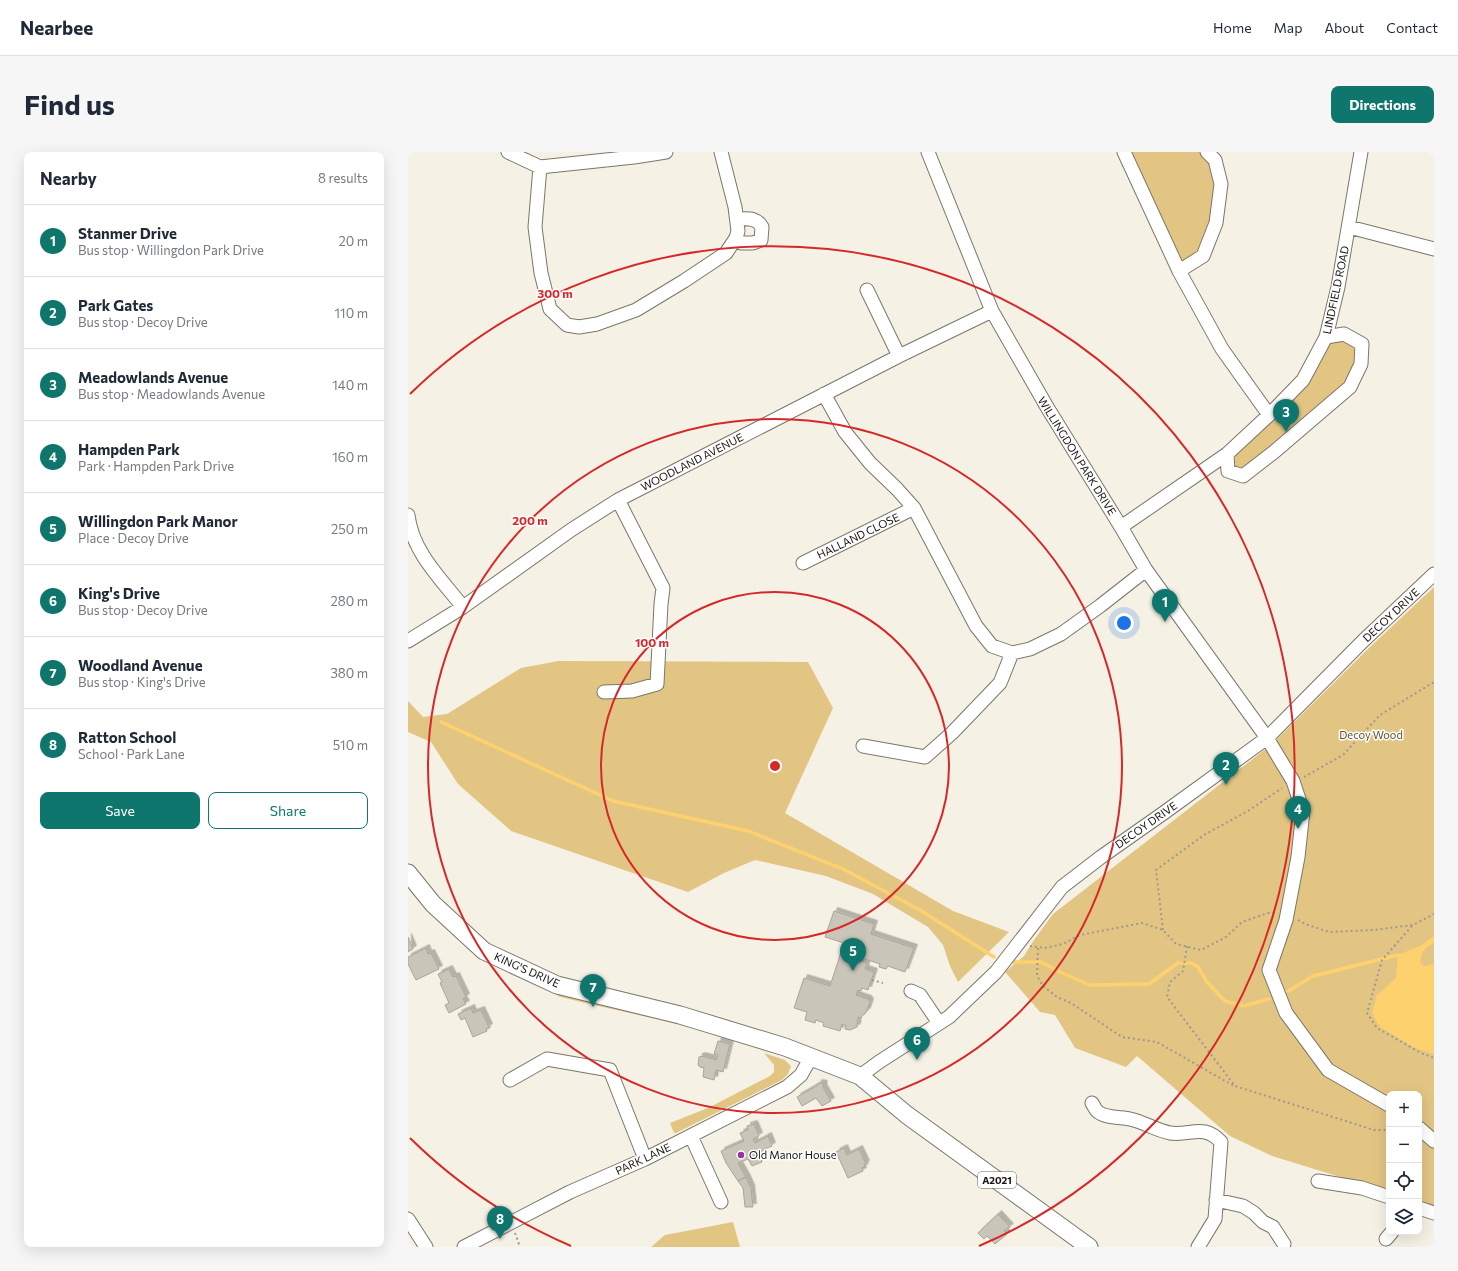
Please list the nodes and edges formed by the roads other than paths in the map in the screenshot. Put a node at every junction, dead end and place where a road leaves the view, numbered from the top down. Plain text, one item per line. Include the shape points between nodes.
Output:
1 (508, 152) edge
2 (666, 152) edge
3 (721, 152) edge
4 (928, 152) edge
5 (1124, 152) edge
6 (1207, 152) edge
7 (1361, 152) edge
8 (540, 167) junction
9 (737, 219) junction
10 (1349, 227) junction
11 (736, 238) junction
12 (1434, 249) edge
13 (1179, 271) junction
14 (867, 290) dead end
15 (992, 310) junction
16 (1326, 337) junction
17 (899, 356) junction
18 (824, 394) junction
19 (1269, 415) junction
20 (1227, 454) junction
21 (618, 500) junction
22 (914, 508) junction
23 (408, 516) edge
24 (1121, 527) junction
25 (802, 563) dead end
26 (1146, 570) junction
27 (1434, 574) edge
28 (463, 607) junction
29 (408, 641) edge
30 (1012, 653) junction
31 (604, 692) dead end
32 (1267, 738) junction
33 (863, 746) dead end
34 (408, 873) edge
35 (911, 991) dead end
36 (939, 1023) junction
37 (811, 1057) junction
38 (860, 1076) junction
39 (510, 1080) dead end
40 (1092, 1103) dead end
41 (1386, 1103) edge
42 (1422, 1131) edge
43 (691, 1136) junction
44 (1434, 1141) edge
45 (645, 1159) junction
46 (1318, 1181) dead end
47 (1386, 1197) edge
48 (1216, 1200) junction
49 (722, 1202) dead end
50 (1422, 1209) edge
51 (1434, 1213) edge
52 (408, 1219) edge
53 (1284, 1244) dead end
54 (426, 1247) edge
55 (464, 1247) edge
56 (1090, 1247) edge
57 (1198, 1247) edge

1 - 8 street
2 - 8 street
3 - 9 street
4 - 15 street, WILLINGDON PARK DRIVE
5 - 13 street
6 - 13 street via 1215,160 1221,184 1216,223 1203,256
7 - 10 street, LINDFIELD ROAD
8 - 11 street via 535,226 541,273 550,309 567,325 580,327 597,324 636,310 726,253
9 - 11 street
9 - 11 street via 759,221 762,227 761,240 741,243
10 - 12 street
10 - 16 street, LINDFIELD ROAD
13 - 19 street via 1222,349
14 - 17 street
15 - 17 street, WOODLAND AVENUE
15 - 24 street, WILLINGDON PARK DRIVE via 1047,408
16 - 19 street, LINDFIELD ROAD via 1303,380
16 - 20 street via 1344,334 1362,344 1361,364 1350,387 1243,476 1228,471
17 - 18 street, WOODLAND AVENUE
18 - 21 street, WOODLAND AVENUE
18 - 22 street via 846,432 870,462
19 - 20 street, LINDFIELD ROAD
20 - 24 street, LINDFIELD ROAD
21 - 28 street, WOODLAND AVENUE via 571,530
21 - 31 street via 663,588 657,684 632,691
22 - 25 street, HALLAND CLOSE
22 - 30 street via 976,626 992,646
23 - 28 street via 422,554
24 - 26 street, WILLINGDON PARK DRIVE
26 - 30 street via 1061,634 1030,649
26 - 32 street, WILLINGDON PARK DRIVE
27 - 32 street, DECOY DRIVE
28 - 29 street, WOODLAND AVENUE
30 - 33 street via 1000,683 924,757
32 - 36 street, DECOY DRIVE via 1101,856 1062,887 996,972
32 - 41 street, WILLINGDON PARK DRIVE via 1293,781 1304,811 1287,914 1269,970 1286,1013 1328,1070
34 - 37 main road, KING'S DRIVE / A2021 via 433,904 484,951 557,985 680,1016
35 - 36 street via 920,995
36 - 38 street, DECOY DRIVE
37 - 38 main road, KING'S DRIVE / A2021
37 - 43 street, PARK LANE via 801,1074 787,1087
38 - 56 main road, KING'S DRIVE / A2021 via 907,1115
39 - 45 street via 547,1059 610,1070
40 - 48 street via 1097,1112 1145,1123 1158,1131 1206,1131 1216,1136 1222,1142
42 - 44 street
43 - 45 street, PARK LANE
43 - 49 street
45 - 55 street, PARK LANE via 570,1192
46 - 47 street via 1362,1188
48 - 53 street via 1243,1206 1254,1213 1263,1222 1273,1226
48 - 57 street via 1215,1219
50 - 51 street
52 - 54 street

